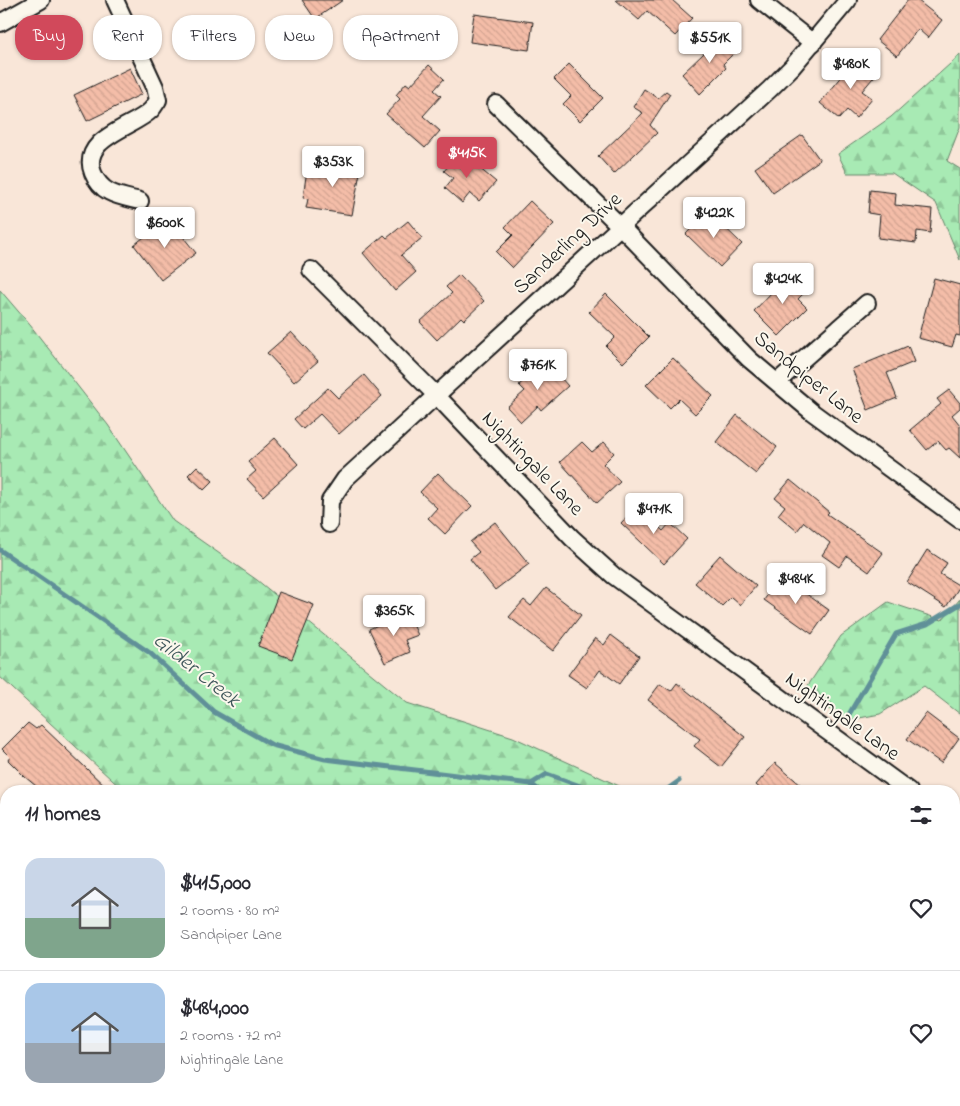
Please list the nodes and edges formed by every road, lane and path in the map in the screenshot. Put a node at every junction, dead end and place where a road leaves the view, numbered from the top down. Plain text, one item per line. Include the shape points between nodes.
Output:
1 (41, 0) edge
2 (115, 0) edge
3 (759, 0) edge
4 (848, 0) edge
5 (0, 23) edge
6 (813, 42) junction
7 (496, 104) dead end
8 (140, 201) dead end
9 (620, 226) junction
10 (311, 270) dead end
11 (867, 303) dead end
12 (777, 382) junction
13 (436, 394) junction
14 (960, 520) edge
15 (329, 524) dead end
16 (901, 785) edge

1 - 5 street
2 - 8 street via 158,100 151,110 99,144 92,156 92,169 110,194
3 - 6 street
4 - 6 street, Sanderling Drive
6 - 9 street, Sanderling Drive via 770,89
7 - 9 street, Sandpiper Lane
9 - 12 street, Sandpiper Lane via 729,340
9 - 13 street, Sanderling Drive
10 - 13 street, Nightingale Lane
11 - 12 street
12 - 14 street, Sandpiper Lane via 812,412
13 - 15 street, Sanderling Drive via 345,479 330,501
13 - 16 street, Nightingale Lane via 572,538 614,576

